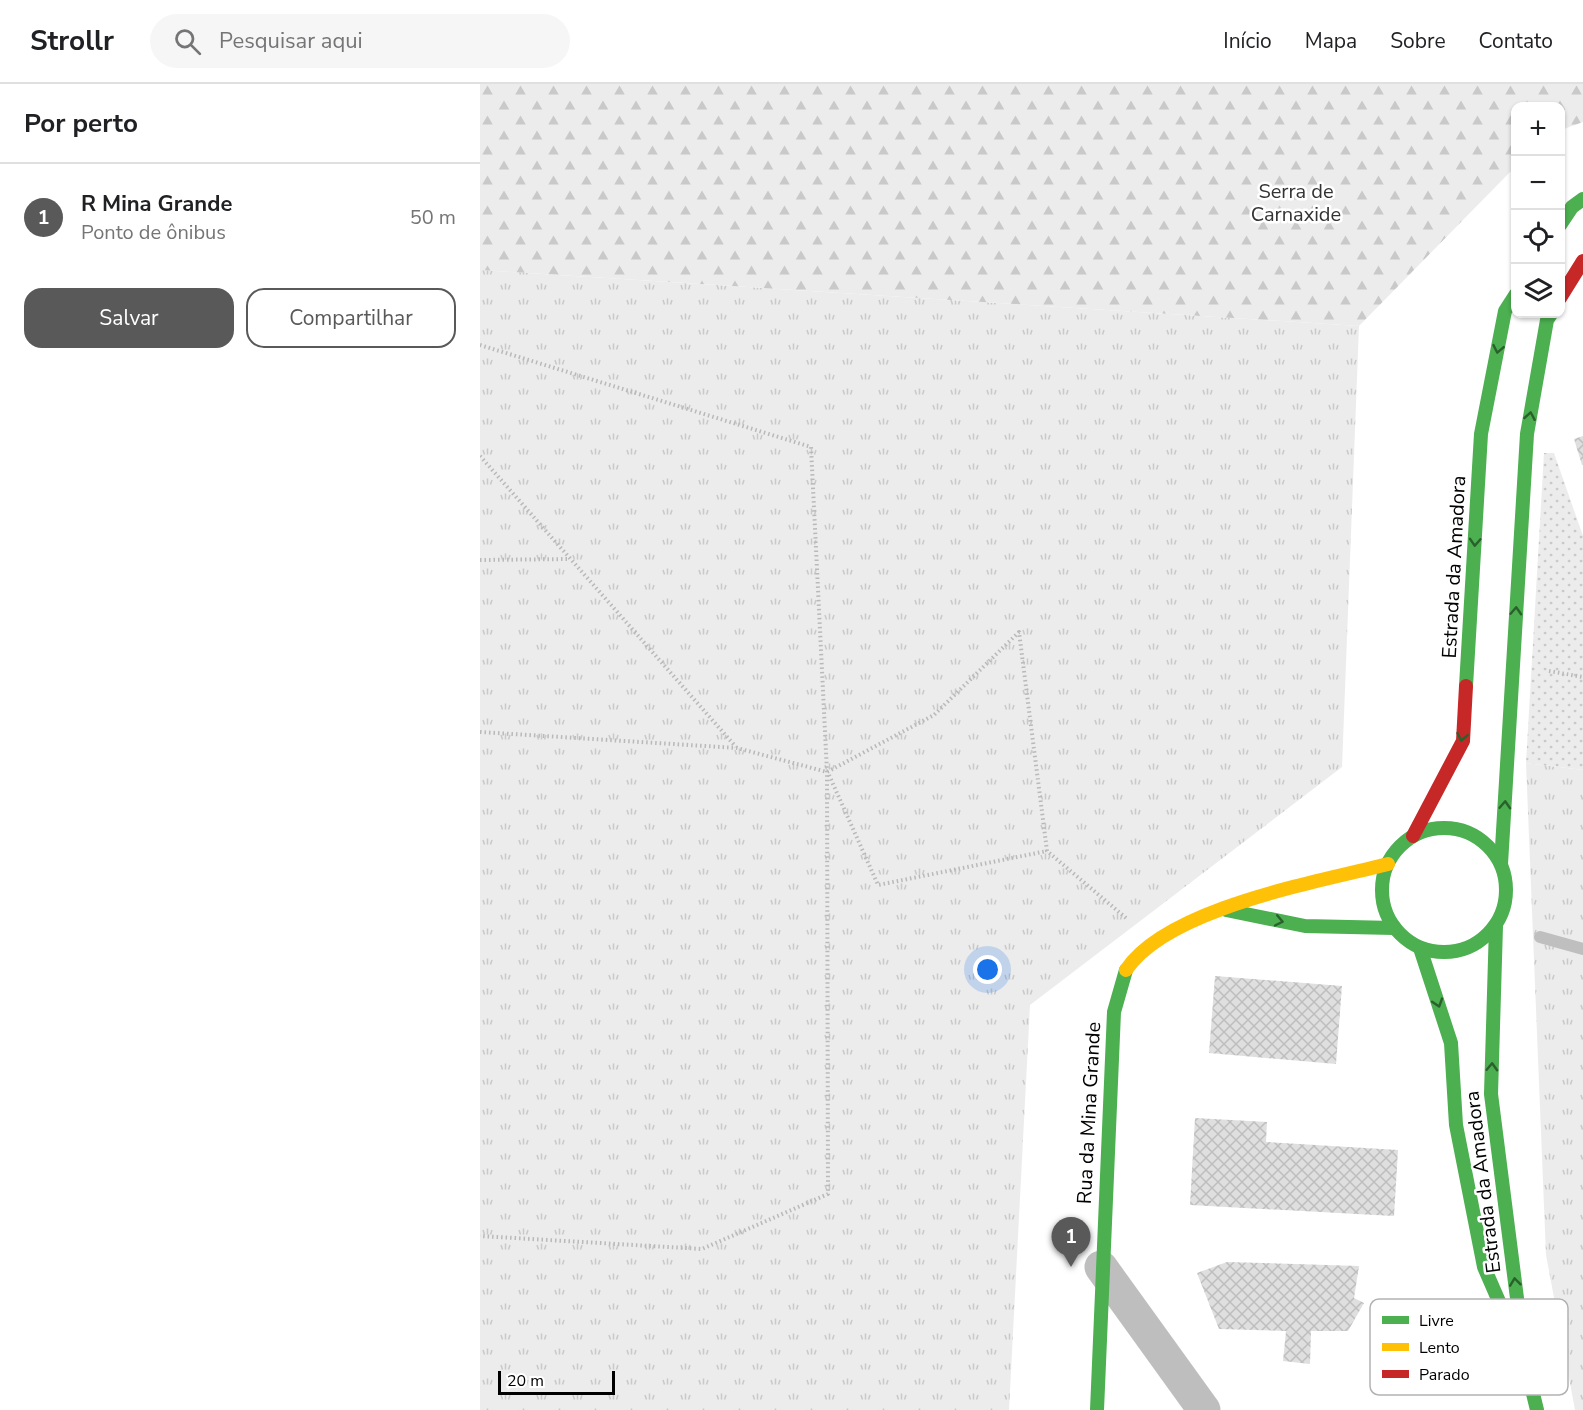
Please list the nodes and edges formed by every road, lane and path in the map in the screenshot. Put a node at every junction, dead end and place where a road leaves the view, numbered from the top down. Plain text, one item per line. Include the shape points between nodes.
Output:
1 (1583, 199) edge
2 (1565, 218) edge
3 (1583, 261) edge
4 (1565, 290) edge
5 (1511, 301) edge
6 (1548, 318) edge
7 (480, 345) edge
8 (480, 456) edge
9 (570, 559) junction
10 (480, 560) edge
11 (480, 732) edge
12 (737, 748) junction
13 (827, 772) junction
14 (1413, 836) junction
15 (1047, 851) junction
16 (1388, 864) junction
17 (1501, 864) junction
18 (1221, 909) junction
19 (1496, 926) junction
20 (1394, 928) junction
21 (1154, 941) junction
22 (1420, 948) junction
23 (480, 1236) edge
24 (1101, 1268) junction
25 (1498, 1299) edge
26 (1517, 1299) edge
27 (1533, 1395) edge
28 (1097, 1410) edge
29 (1204, 1410) edge
30 (1537, 1410) edge

1 - 2 street
3 - 4 street
5 -> 14 street, Estrada da Amadora via 1505,311 1482,434 1463,741
17 -> 6 street via 1527,434
7 - 13 path via 811,447
8 - 9 path
9 - 10 path
9 - 12 path
11 - 12 path
12 - 13 path
13 - 15 path via 878,885
13 - 15 path via 934,714 1019,632
13 - 23 path via 828,1194 702,1249
14 - 16 street via 1398,848
14 - 17 street via 1432,829 1454,828 1473,834 1490,847
15 - 21 path
16 - 18 street, Rua da Mina Grande
16 - 20 street via 1382,897
17 - 19 street via 1507,885 1505,906
18 -> 20 street via 1305,926
18 - 21 street, Rua da Mina Grande
19 - 22 street via 1482,941 1462,950 1441,953
26 -> 19 street, Estrada da Amadora via 1491,1094
20 - 22 street
21 - 24 street, Rua da Mina Grande via 1127,969 1114,1012
22 -> 25 street, Estrada da Amadora via 1451,1043 1456,1125 1484,1268
24 - 28 street, Rua da Mina Grande
24 - 29 street
27 - 30 street, Estrada da Amadora

